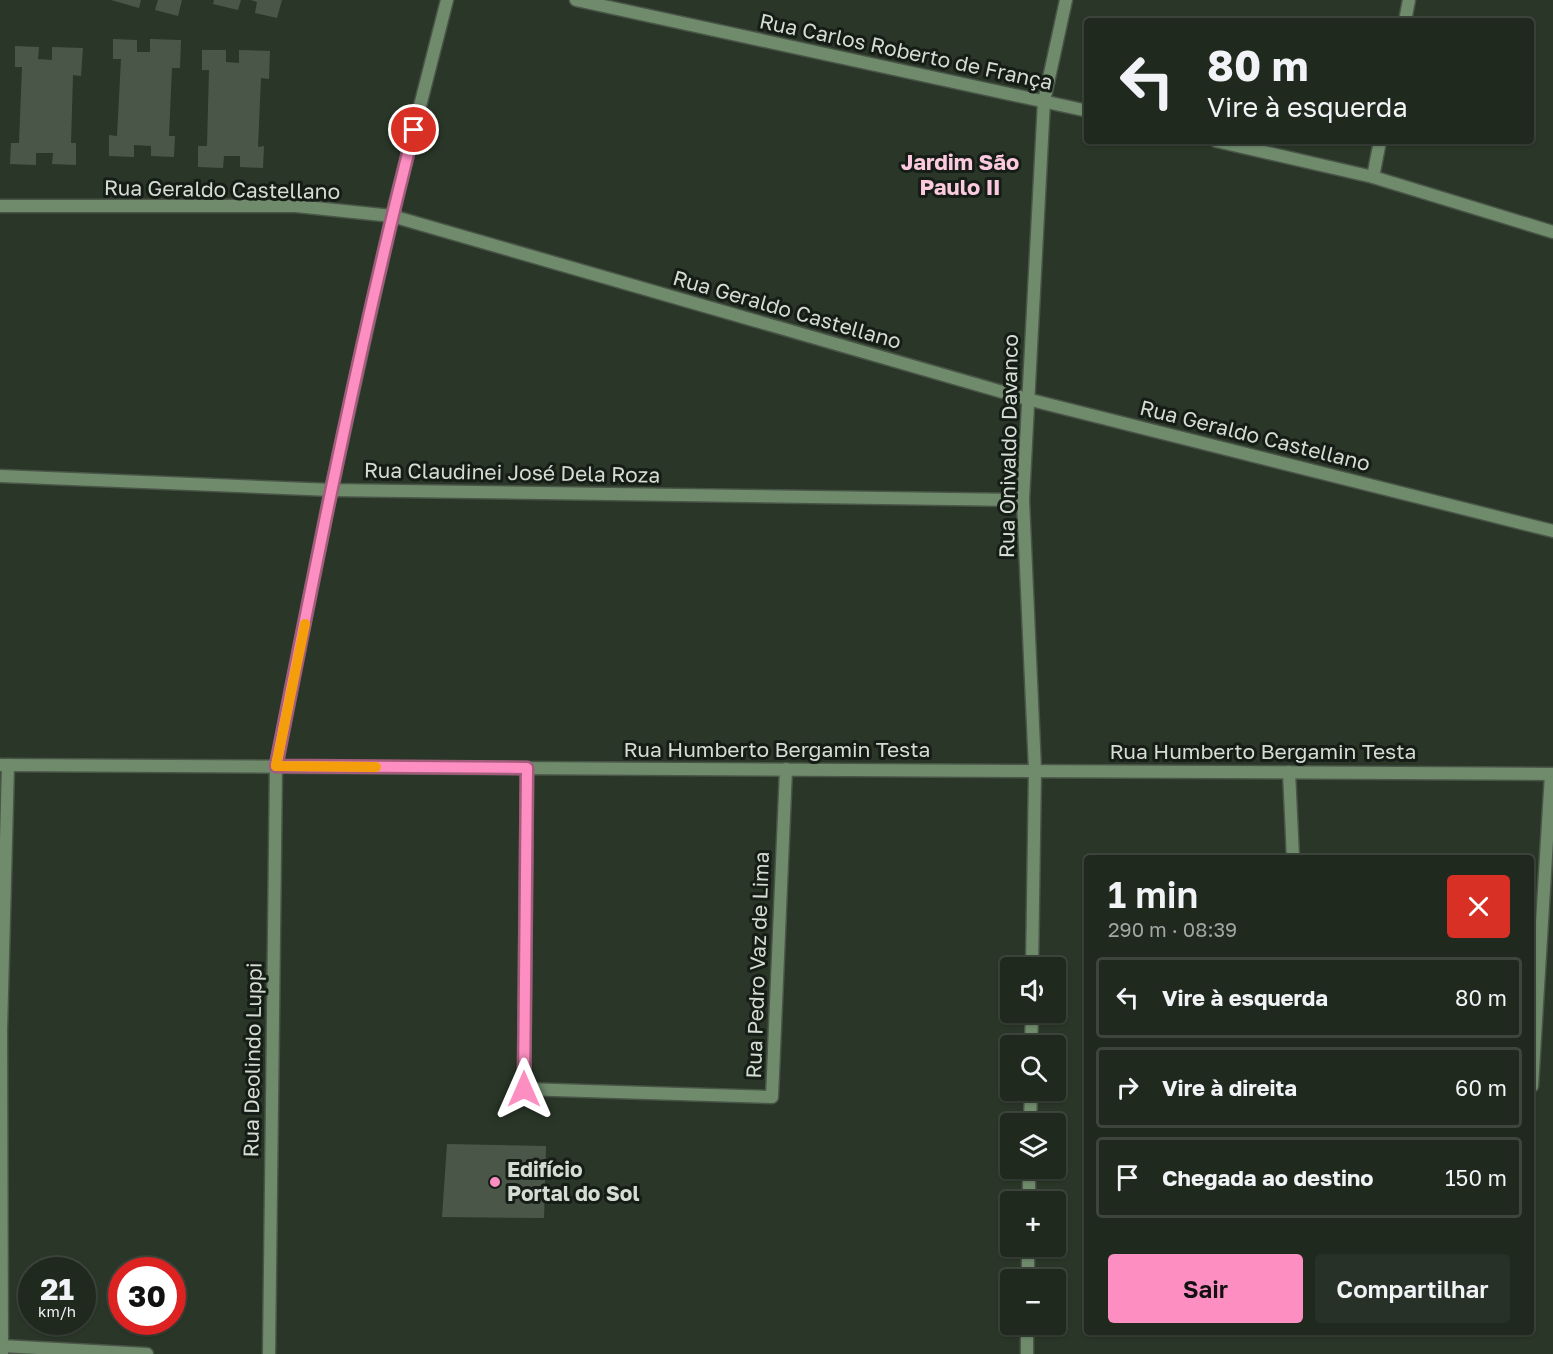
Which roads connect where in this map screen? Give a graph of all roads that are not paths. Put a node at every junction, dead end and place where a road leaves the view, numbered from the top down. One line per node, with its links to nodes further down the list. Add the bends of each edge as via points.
1 (447, 0): 12 (street, Rua Deolindo Luppi)
2 (576, 0): 6 (street, Rua Carlos Roberto de França)
3 (1066, 0): 6 (street, Rua Onivaldo Davanco)
4 (1409, 0): 5 (street)
5 (1406, 18)
6 (1044, 101): 7 (street, Rua Carlos Roberto de França); 14 (street, Rua Onivaldo Davanco)
7 (1084, 110)
8 (1229, 144): 10 (street)
9 (1379, 144): 10 (street)
10 (1373, 177): 13 (street)
11 (0, 206): 12 (street, Rua Geraldo Castellano, via 296,206)
12 (392, 216): 14 (street, Rua Geraldo Castellano); 16 (street, Rua Deolindo Luppi)
13 (1553, 231)
14 (1027, 399): 17 (street, Rua Onivaldo Davanco); 18 (street, Rua Geraldo Castellano)
15 (0, 476): 16 (street, Rua Claudinei José Dela Roza)
16 (331, 489): 17 (street, Rua Claudinei José Dela Roza); 20 (street, Rua Deolindo Luppi)
17 (1023, 500): 23 (street, Rua Onivaldo Davanco)
18 (1553, 531)
19 (4, 765): 20 (street, Rua Humberto Bergamin Testa); 28 (street)
20 (276, 766): 21 (street, Rua Humberto Bergamin Testa); 33 (street, Rua Deolindo Luppi)
21 (527, 768): 22 (street, Rua Humberto Bergamin Testa); 22 (street, Rua Pedro Vaz de Lima, via 524,1089 772,1097)
22 (786, 769): 23 (street, Rua Humberto Bergamin Testa)
23 (1035, 770): 24 (street, Rua Humberto Bergamin Testa); 27 (street, Rua Onivaldo Davanco)
24 (1289, 772): 25 (street, Rua Humberto Bergamin Testa); 26 (street)
25 (1552, 774): 29 (street)
26 (1293, 855)
27 (1032, 957)
28 (1, 1029): 31 (street)
29 (1534, 1055)
30 (1028, 1335): 34 (street)
31 (1, 1348): 32 (street)
32 (147, 1354)
33 (269, 1354)
34 (1027, 1354)

